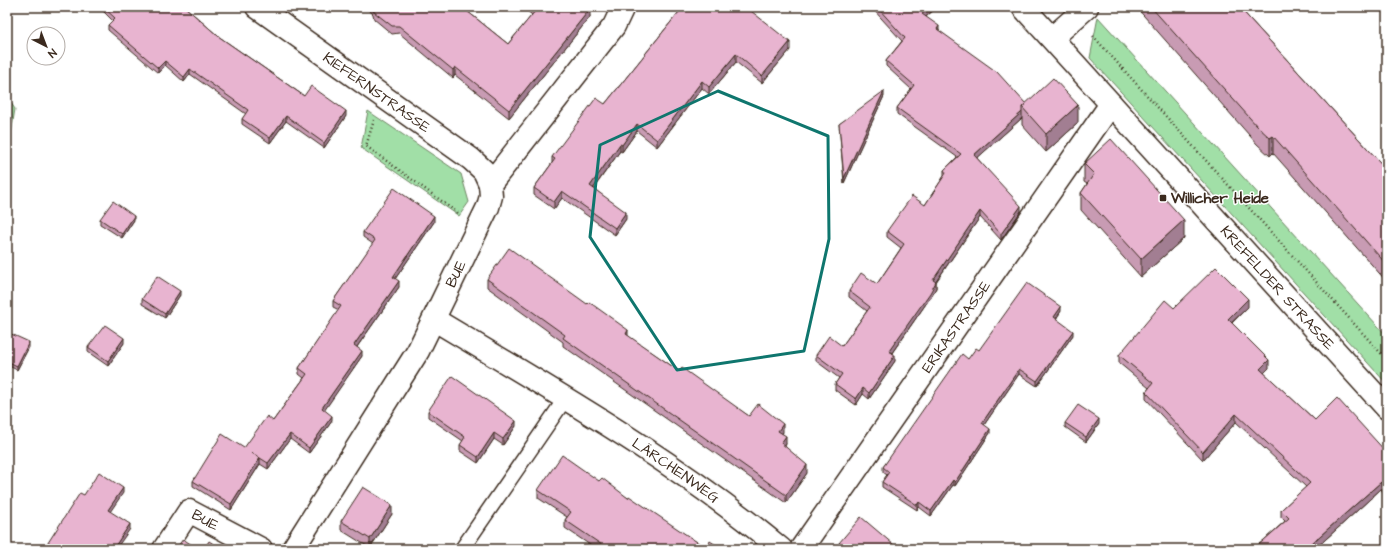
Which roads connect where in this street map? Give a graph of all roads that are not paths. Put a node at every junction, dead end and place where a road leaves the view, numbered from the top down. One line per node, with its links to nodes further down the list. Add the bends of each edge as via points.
1 (257, 7): 7 (street, KIEFERNSTRASSE, via 471,159 484,171)
2 (623, 7): 7 (street, via 614,26)
3 (1023, 7): 5 (street, KREFELDER STRASSE)
4 (1081, 12): 5 (street)
5 (1052, 38): 6 (street, KREFELDER STRASSE)
6 (1111, 104): 10 (street, KREFELDER STRASSE); 16 (street, ERIKASTRASSE)
7 (490, 184): 8 (street, BUE, via 490,202)
8 (435, 320): 9 (street, LÄRCHENWEG); 13 (street, BUE, via 399,382)
9 (565, 398): 14 (lane); 15 (street, LÄRCHENWEG, via 705,490)
10 (1387, 408)
11 (164, 549): 12 (street, BUE, via 189,511)
12 (261, 549)
13 (293, 549)
14 (462, 549)
15 (781, 549)
16 (801, 549)

